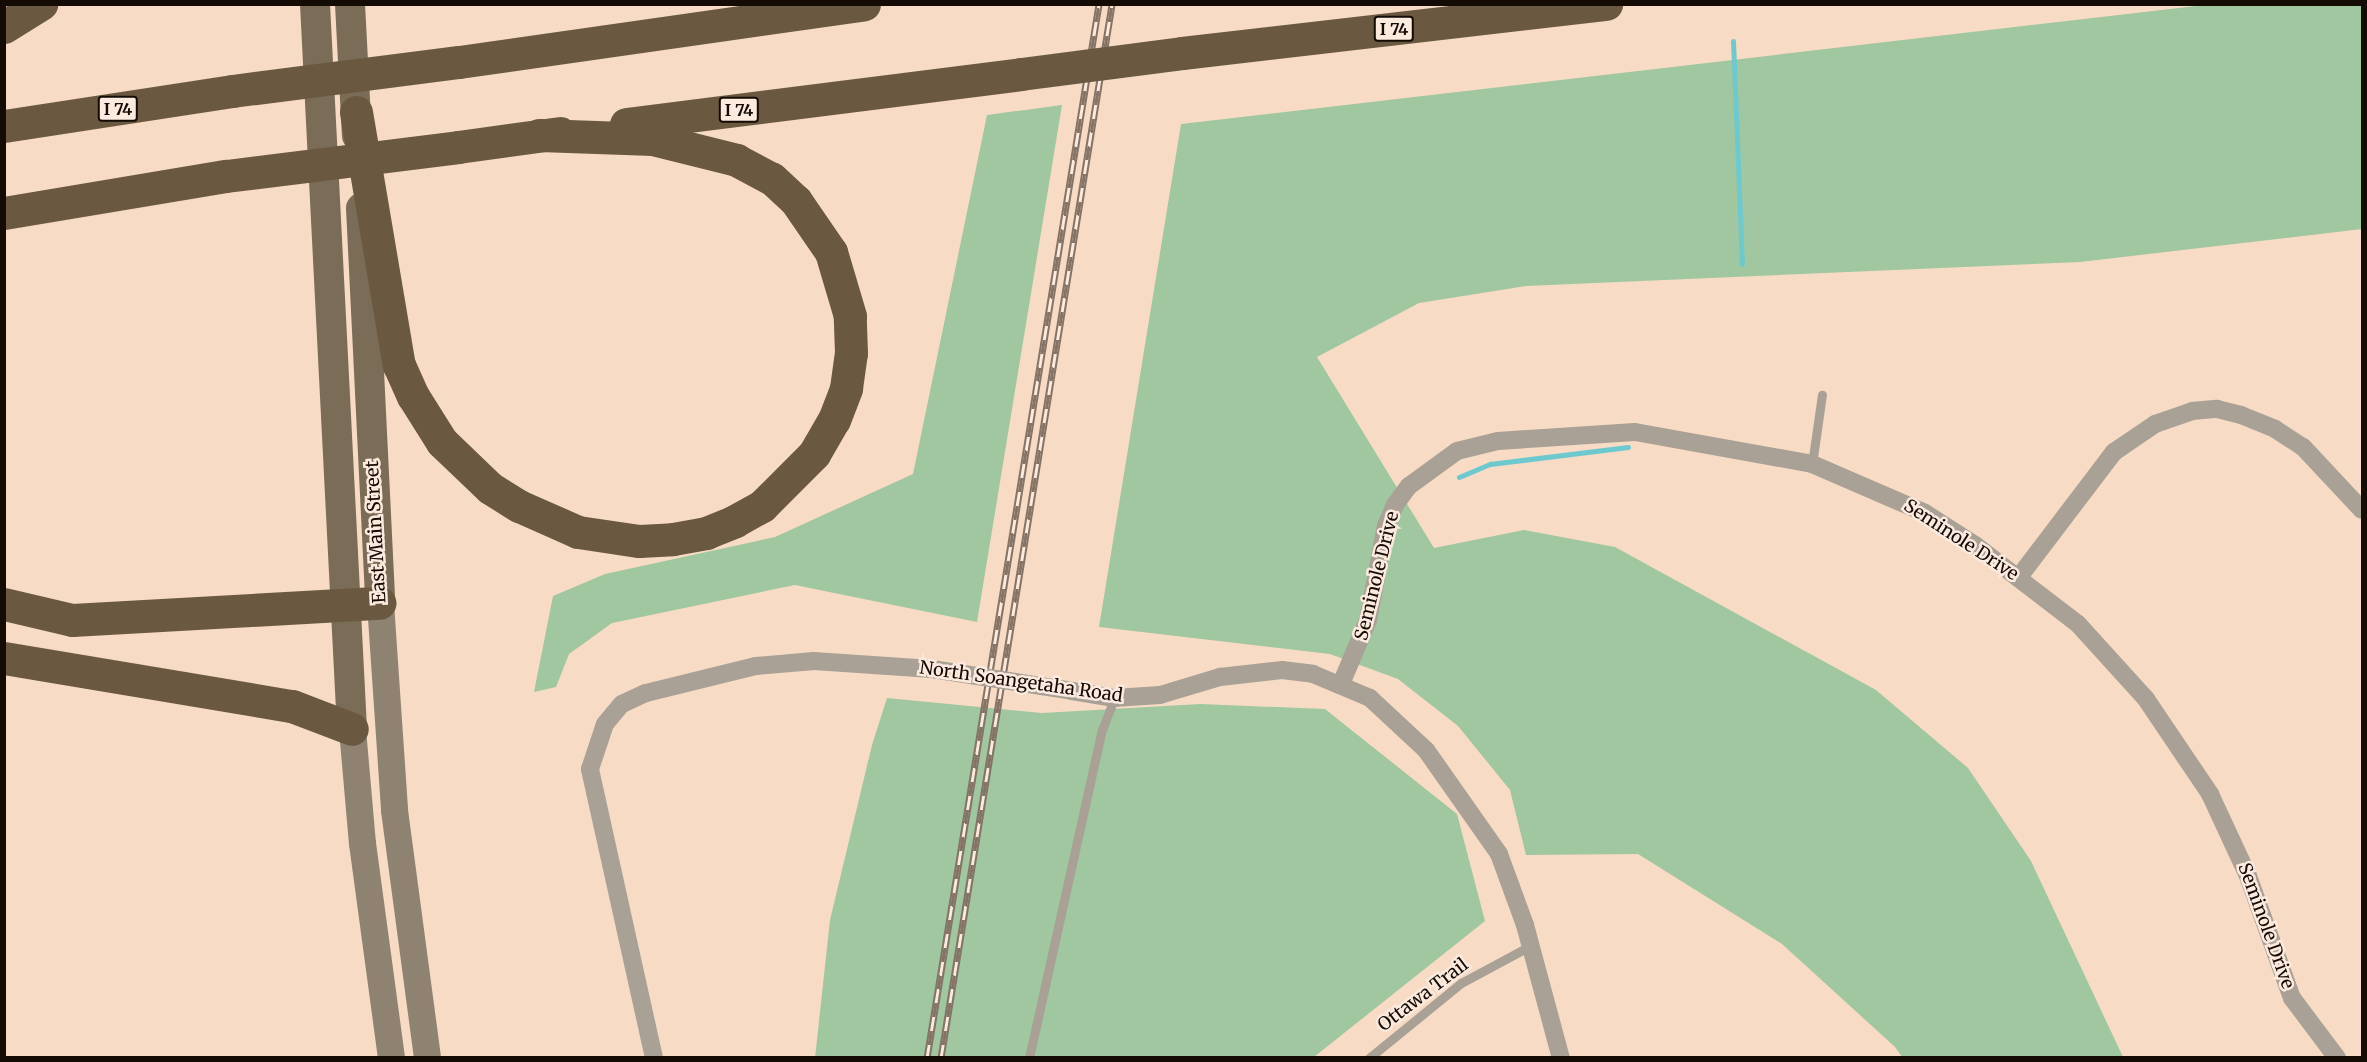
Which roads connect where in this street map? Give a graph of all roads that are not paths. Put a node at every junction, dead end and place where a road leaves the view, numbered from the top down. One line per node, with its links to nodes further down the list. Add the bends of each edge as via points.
1 (41, 4): 8 (highway)
2 (315, 4): 21 (main road, East Main Street)
3 (350, 4): 9 (main road, East Main Street)
4 (850, 4): 7 (highway)
5 (864, 4): 7 (highway, I 74)
6 (1606, 4): 11 (highway, I 74, bridge, via 1182,53)
7 (858, 5): 10 (highway, I 74, bridge)
8 (4, 27)
9 (356, 112): 11 (highway, via 399,365 442,442 490,488 519,506 578,532 639,541 673,539 706,533 735,521 762,506 814,454 834,420 846,388 851,353 850,316 831,252 796,201 772,179 738,159 653,139); 19 (main road, East Main Street)
10 (4, 126)
11 (539, 135): 12 (highway, I 74, bridge, via 226,176)
12 (126, 195): 13 (highway, I 74); 14 (highway)
13 (4, 213)
14 (4, 229)
15 (1822, 395): 16 (lane)
16 (1812, 464): 18 (street, Seminole Drive, via 1924,513); 23 (street, Seminole Drive, via 1635,432 1498,441 1457,451 1409,486 1395,505 1386,526 1368,620)
17 (2362, 510): 18 (street, via 2303,447 2275,429 2233,413 2192,411 2155,424 2114,452)
18 (2019, 576): 33 (street, Seminole Drive, via 2078,624 2146,699 2188,757 2228,828 2292,998)
19 (380, 603): 21 (highway); 28 (street, East Main Street, via 394,810)
20 (4, 604): 21 (highway, via 72,620)
21 (344, 605): 25 (main road, East Main Street)
22 (4, 658): 25 (highway, via 292,706)
23 (1341, 684): 24 (street, North Soangetaha Road, via 1282,670 1220,677 1160,695); 26 (street, North Soangetaha Road, via 1370,698 1395,719 1449,779 1499,854)
24 (1114, 698): 29 (street, North Soangetaha Road, bridge, via 932,669 814,661 756,666 646,693 622,704 604,724 590,770); 30 (lane, via 1102,730)
25 (352, 729): 27 (street, East Main Street, via 362,843)
26 (1530, 946): 31 (lane, Ottawa Trail, via 1461,983); 32 (street, North Soangetaha Road)
27 (391, 1058)
28 (427, 1058)
29 (654, 1058)
30 (1029, 1058)
31 (1370, 1058)
32 (1561, 1058)
33 (2337, 1058)

